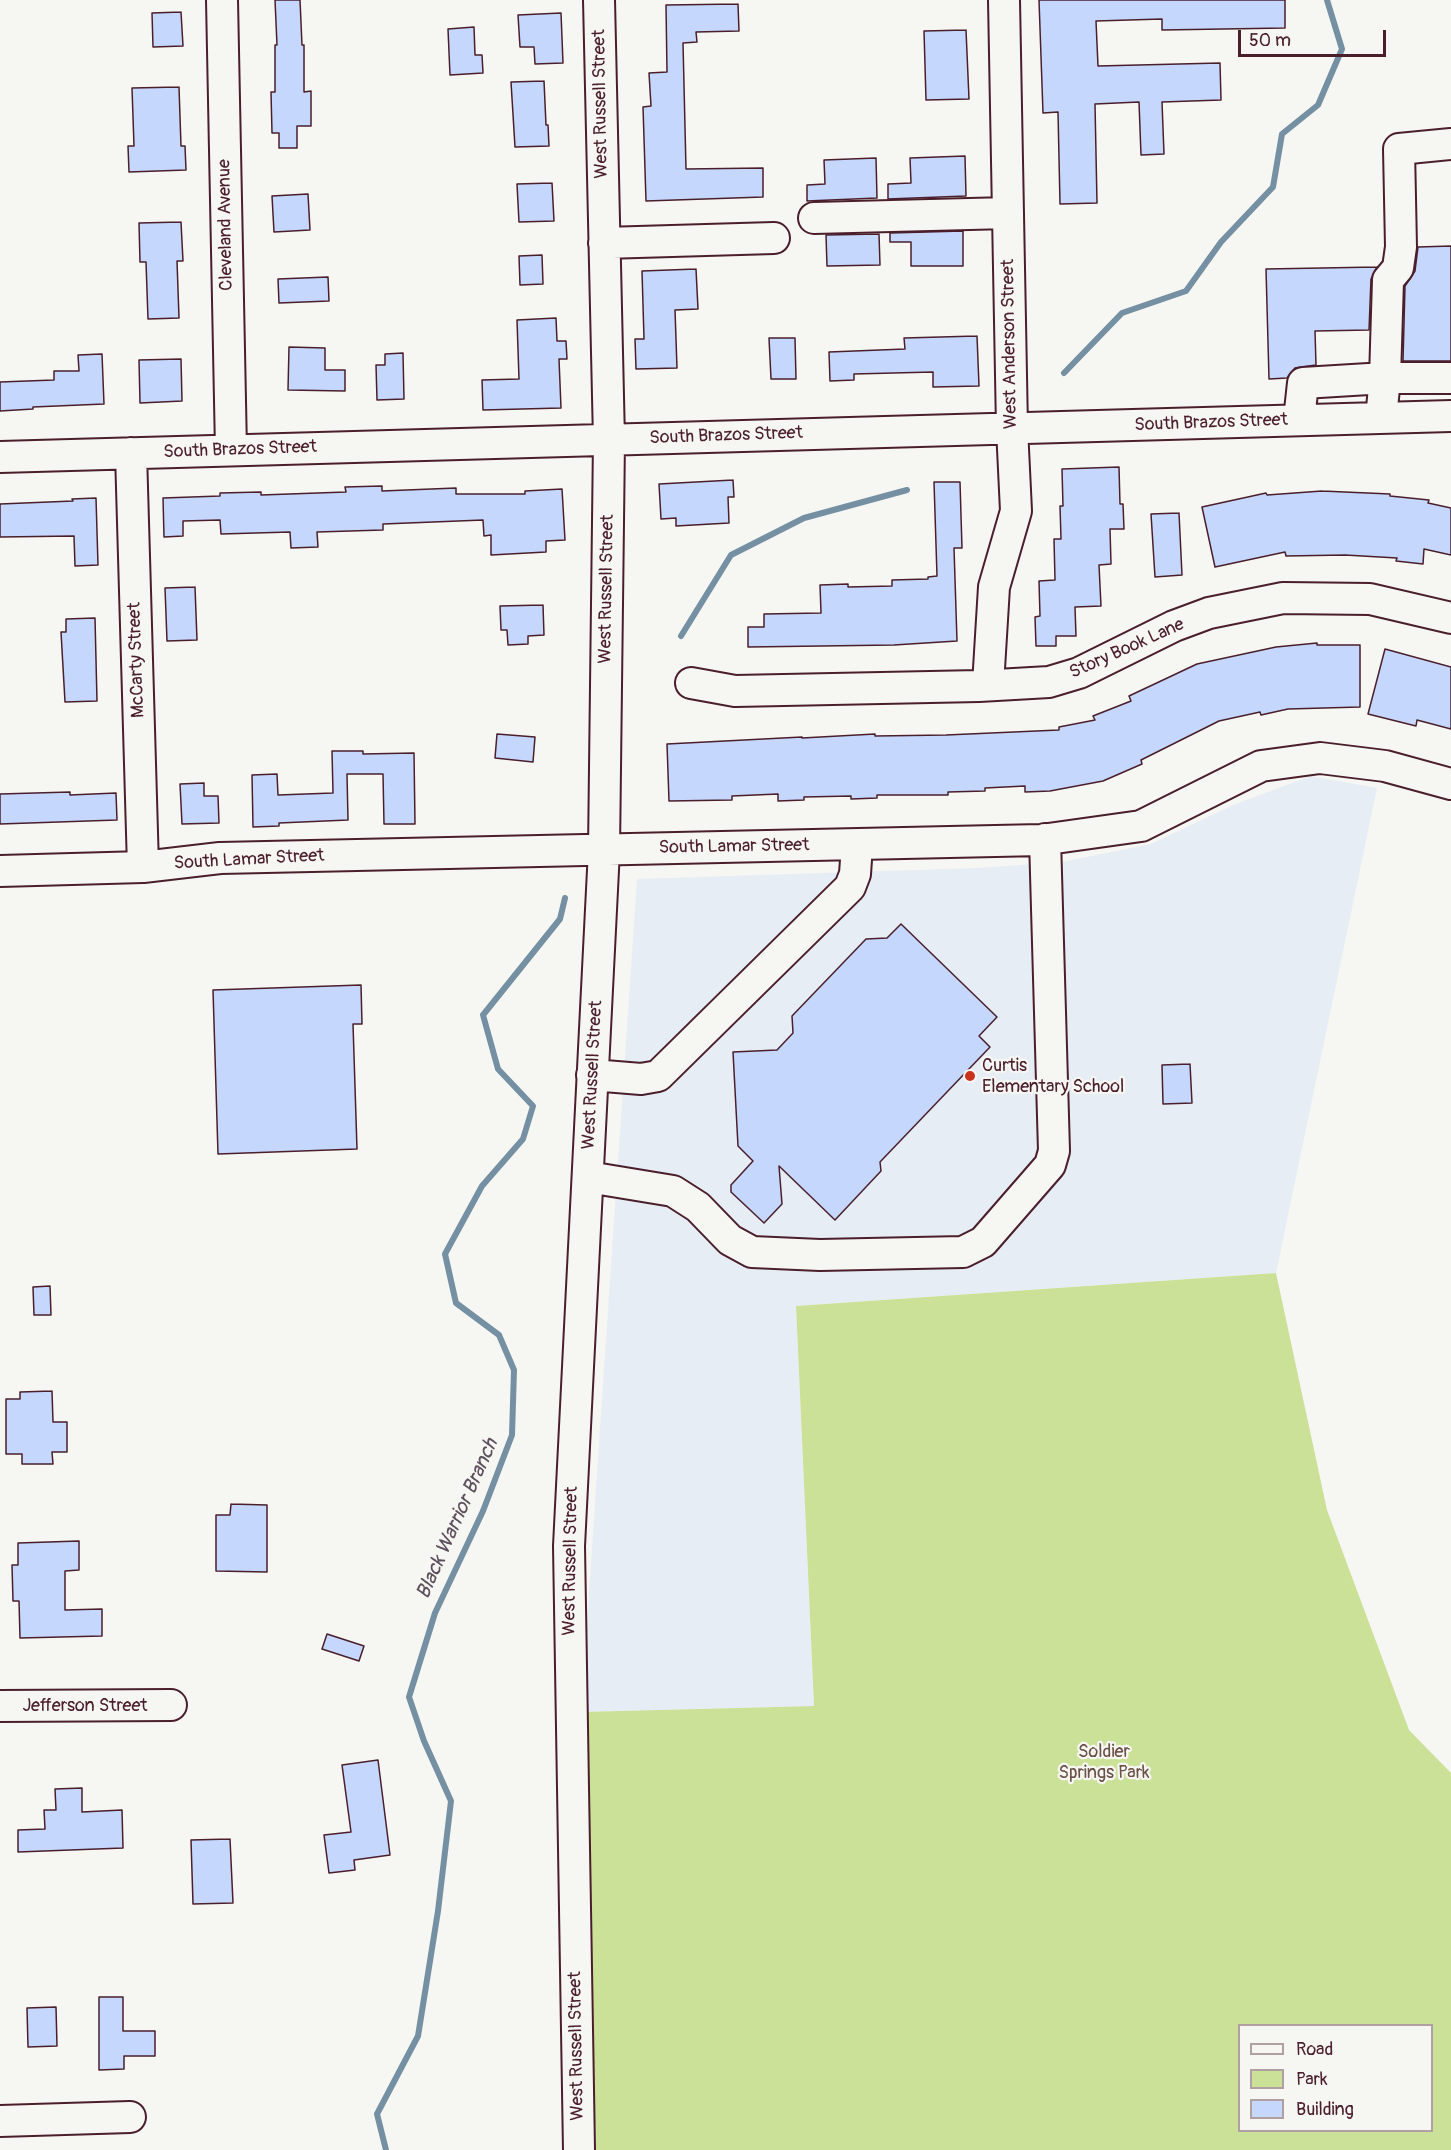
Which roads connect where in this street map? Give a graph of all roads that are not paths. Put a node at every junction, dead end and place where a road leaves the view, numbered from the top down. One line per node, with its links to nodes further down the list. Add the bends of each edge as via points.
1 (222, 0): 16 (street, Cleveland Avenue)
2 (599, 0): 8 (street, West Russell Street)
3 (1004, 0): 5 (street, West Anderson Street)
4 (1451, 144): 9 (street, via 1400,149 1401,247 1398,268 1388,280)
5 (1008, 213): 6 (street); 14 (street, West Anderson Street)
6 (814, 218)
7 (774, 238): 8 (street)
8 (604, 243): 15 (street, West Russell Street)
9 (1385, 378): 10 (street); 12 (street); 13 (street, via 1303,383)
10 (1451, 378)
11 (1451, 416): 12 (street, South Brazos Street)
12 (1381, 418): 13 (street, South Brazos Street)
13 (1299, 420): 14 (street, South Brazos Street)
14 (1012, 428): 15 (street, South Brazos Street); 21 (street, West Anderson Street, via 1016,511 994,587)
15 (609, 440): 16 (street, South Brazos Street); 25 (street, West Russell Street)
16 (231, 450): 17 (street, South Brazos Street)
17 (131, 453): 18 (street, South Brazos Street); 26 (street, McCarty Street)
18 (0, 457)
19 (1451, 618): 21 (street, Story Book Lane, via 1370,599 1283,598 1209,613 1079,673 1049,682)
20 (692, 683): 21 (street, Story Book Lane, via 735,691)
21 (988, 686)
22 (1451, 784): 23 (street, South Lamar Street, via 1386,766 1320,758 1273,764 1141,826)
23 (1045, 839): 24 (street, South Lamar Street); 29 (street, via 1054,1151 1050,1164 983,1242 963,1251 820,1255 752,1252 730,1240 698,1207 673,1191)
24 (857, 845): 25 (street, South Lamar Street); 28 (street, via 850,887 658,1076 641,1079)
25 (604, 850): 26 (street, South Lamar Street, via 220,858); 28 (street, West Russell Street)
26 (143, 867): 27 (street, South Lamar Street)
27 (0, 872)
28 (592, 1075): 29 (street, West Russell Street)
29 (588, 1177): 34 (street, West Russell Street, via 569,1546)
30 (171, 1705): 31 (street, Jefferson Street)
31 (0, 1706)
32 (130, 2117): 33 (street)
33 (0, 2121)
34 (579, 2150)

